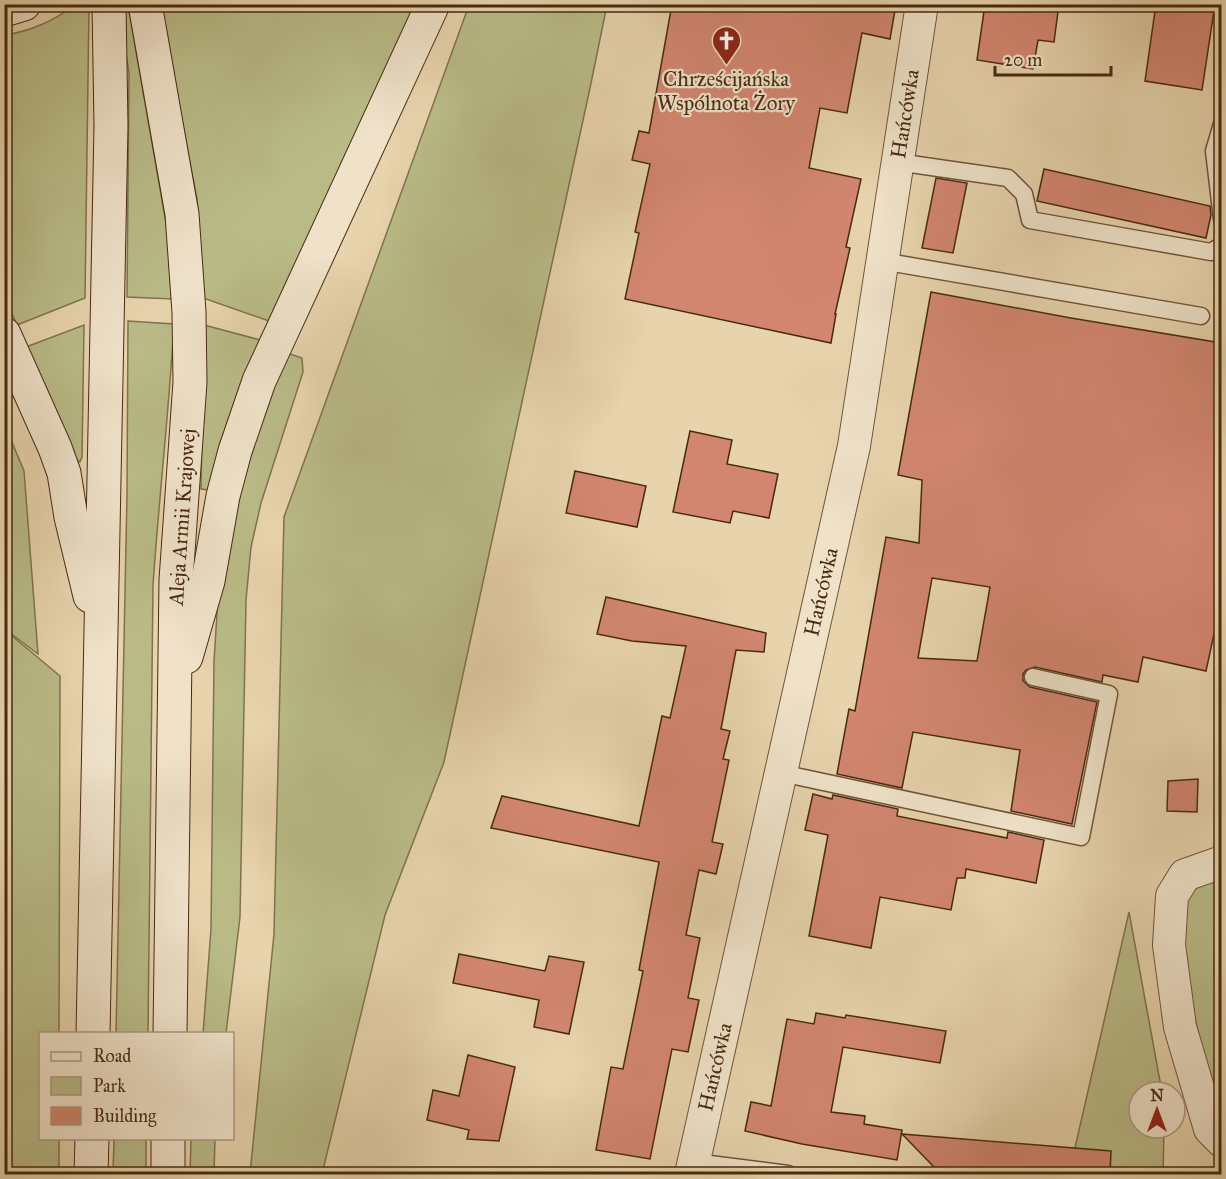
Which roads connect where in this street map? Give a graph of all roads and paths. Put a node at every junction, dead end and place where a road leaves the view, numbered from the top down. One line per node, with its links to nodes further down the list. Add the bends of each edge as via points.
1 (24, 4): 6 (main road)
2 (109, 4): 14 (main road, via 111,126)
3 (144, 4): 16 (main road, Aleja Armii Krajowej, via 182,214 188,289 190,382 176,580)
4 (433, 4): 16 (main road, via 259,381 235,451 208,581)
5 (922, 4): 8 (street, Hańcówka)
6 (4, 10)
7 (1221, 124): 9 (lane, via 1214,151)
8 (897, 162): 10 (lane, via 1008,178 1024,194 1030,220 1211,252); 11 (street, Hańcówka)
9 (1221, 219)
10 (1221, 245)
11 (882, 261): 12 (lane); 17 (street, Hańcówka, via 854,446)
12 (1201, 316)
13 (4, 334): 14 (main road, via 64,473 70,517)
14 (101, 643): 19 (main road)
15 (1033, 677): 17 (lane, via 1109,694 1081,837)
16 (174, 697): 20 (main road, Aleja Armii Krajowej)
17 (781, 773): 24 (street, Hańcówka)
18 (1221, 862): 23 (street, via 1185,875 1172,896 1169,945 1180,1027 1210,1129)
19 (93, 1032)
20 (170, 1032)
21 (92, 1140): 25 (main road)
22 (168, 1140): 26 (main road)
23 (1221, 1141)
24 (692, 1168): 27 (lane)
25 (91, 1174)
26 (168, 1174)
27 (788, 1174)

